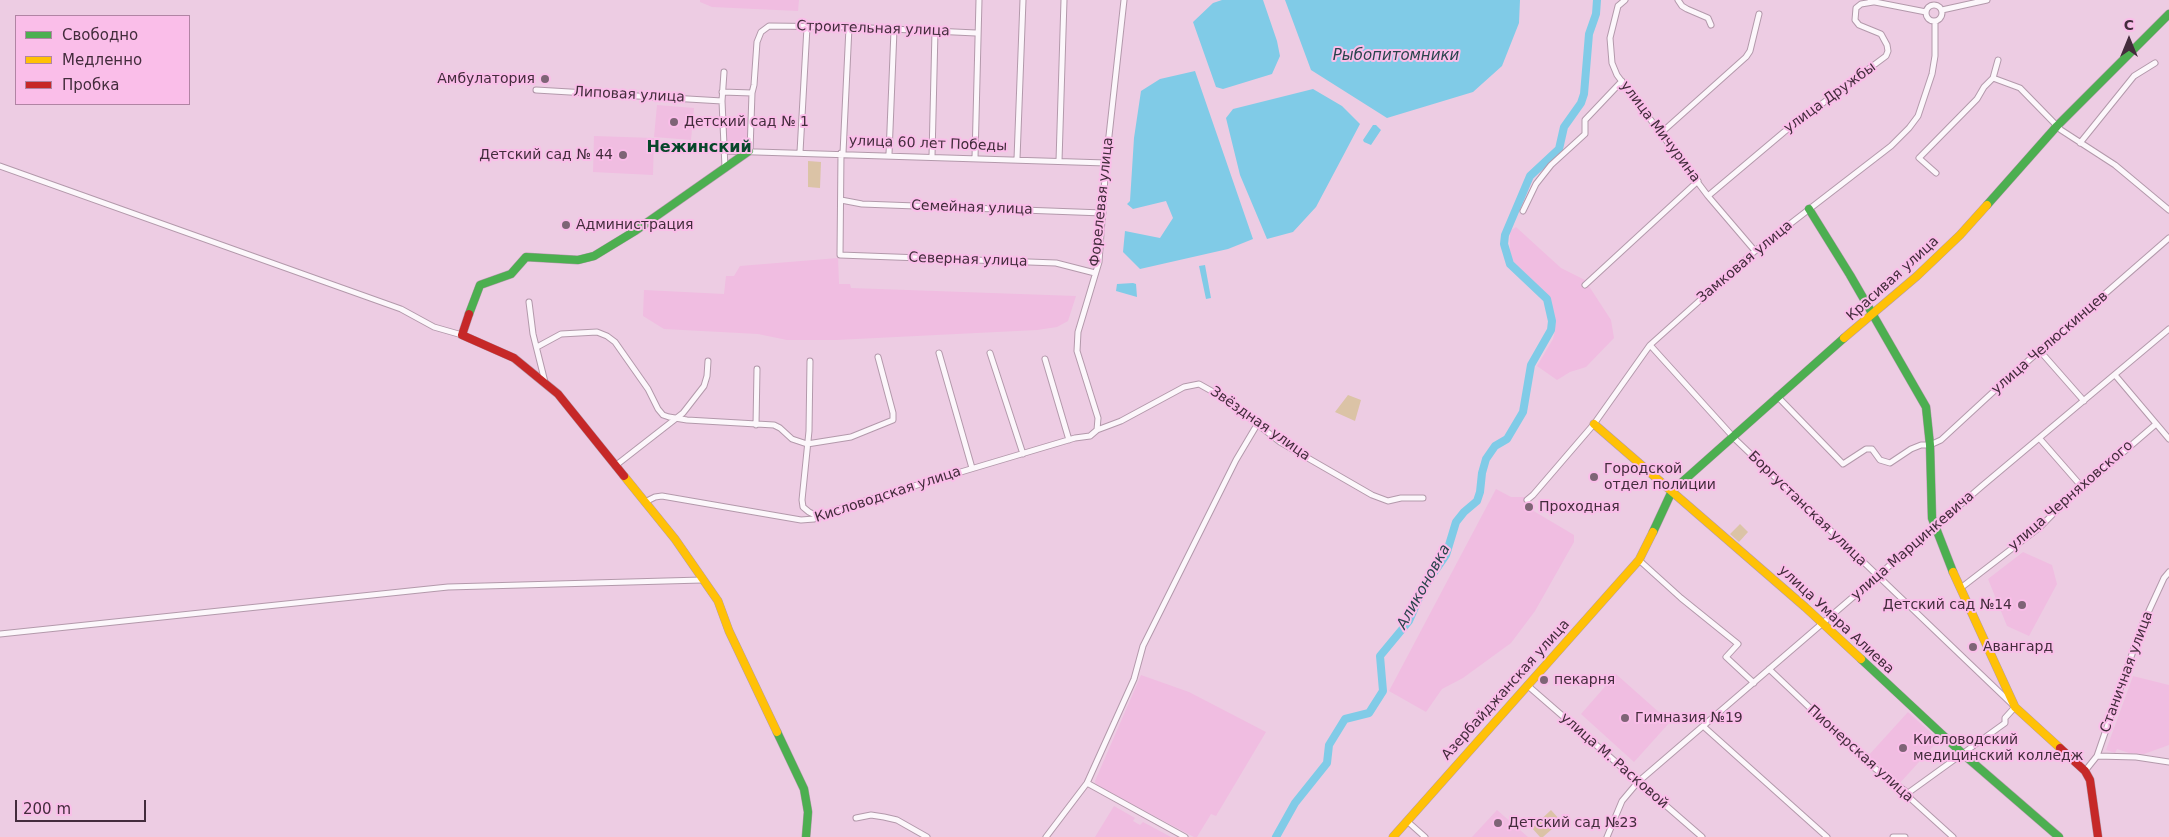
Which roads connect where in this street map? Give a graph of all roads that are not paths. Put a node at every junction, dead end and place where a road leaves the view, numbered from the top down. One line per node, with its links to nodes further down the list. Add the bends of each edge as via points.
1 (979, 0): 19 (street)
2 (1022, 0): 39 (street)
3 (1064, 0): 40 (street)
4 (1124, 0): 41 (street, Форелевая улица)
5 (1625, 0): 24 (street, улица Мичурина, via 1618,6 1610,38 1612,64)
6 (1678, 0): 14 (street, via 1687,9 1708,18)
7 (1987, 0): 9 (street)
8 (1871, 1): 10 (street); 46 (street, улица Дружбы, via 1856,8 1855,20 1859,25 1881,34 1887,45 1886,56 1784,132)
9 (1942, 10): 10 (street, via 1933,5); 13 (street, via 1941,18)
10 (1926, 12): 13 (street, via 1928,19)
11 (1758, 14): 30 (street, via 1746,57)
12 (2169, 14): 29 (street, Красивая улица)
13 (1935, 21): 48 (street, Замковая улица, via 1932,74 1918,116 1892,146)
14 (1711, 25)
15 (806, 27): 16 (street, Строительная улица); 27 (street, Строительная улица, via 769,26 761,32); 34 (street)
16 (849, 27): 17 (street, Строительная улица); 35 (street)
17 (894, 30): 18 (street, Строительная улица); 36 (street)
18 (935, 32): 19 (street, Строительная улица); 37 (street)
19 (976, 33): 38 (street)
20 (1998, 60): 23 (street)
21 (2154, 63): 31 (street, via 2134,76)
22 (724, 72): 26 (street)
23 (1993, 78): 29 (street, via 2020,88); 44 (street, via 1977,99 1919,158)
24 (1622, 81): 30 (street, улица Мичурина); 50 (street, via 1585,120 1584,134 1536,184)
25 (536, 90): 28 (street, Липовая улица)
26 (722, 92): 27 (street); 28 (street)
27 (752, 93): 33 (street)
28 (722, 101): 32 (street)
29 (2057, 126): 31 (street); 57 (street, Красивая улица, via 1960,235)
30 (1660, 133): 45 (street, улица Мичурина)
31 (2080, 143): 49 (street, via 2115,165)
32 (725, 151): 33 (street, улица 60 лет Победы); 43 (street)
33 (749, 151): 34 (street, улица 60 лет Победы); 43 (street)
34 (800, 152): 35 (street, улица 60 лет Победы)
35 (842, 153): 36 (street, улица 60 лет Победы); 47 (street)
36 (889, 154): 37 (street, улица 60 лет Победы)
37 (932, 156): 38 (street, улица 60 лет Победы)
38 (974, 158): 39 (street, улица 60 лет Победы)
39 (1017, 159): 40 (street, улица 60 лет Победы)
40 (1059, 161): 41 (street, улица 60 лет Победы)
41 (1106, 162): 51 (street, Форелевая улица)
42 (0, 166): 59 (street, via 401,309 434,327)
43 (725, 168): 59 (street, via 594,256 578,260 526,257 511,274 480,285)
44 (1936, 173)
45 (1698, 181): 46 (street, улица Мичурина); 55 (street)
46 (1708, 196): 53 (street, улица Мичурина)
47 (841, 200): 51 (street, Семейная улица, via 862,204); 54 (street, Северная улица, via 840,255 1056,263)
48 (1809, 208): 53 (street, Замковая улица); 57 (street)
49 (2169, 210)
50 (1523, 211)
51 (1103, 213): 54 (street, Форелевая улица)
52 (2169, 238): 62 (street, улица Челюскинцев)
53 (1755, 251): 60 (street, Замковая улица)
54 (1095, 273): 79 (street, Форелевая улица, via 1078,332 1077,351 1098,418)
55 (1585, 285)
56 (529, 302): 61 (street)
57 (1872, 316): 72 (street, Красивая улица); 85 (street, via 1926,407)
58 (2169, 329): 70 (street, улица Марцинкевича)
59 (462, 334): 71 (street, via 514,358)
60 (1650, 345): 76 (street, Замковая улица); 80 (street, Боргустанская улица)
61 (537, 347): 71 (street); 74 (street, via 561,334 597,332 607,336 615,342 648,389 658,409)
62 (2040, 352): 73 (street); 85 (street, улица Челюскинцев, via 1940,440)
63 (939, 353): 88 (street)
64 (990, 353): 86 (street)
65 (878, 357): 84 (street, via 893,420 839,440)
66 (1044, 359): 83 (street)
67 (708, 361): 74 (street, via 704,386)
68 (810, 361): 84 (street)
69 (757, 369): 78 (street)
70 (2115, 375): 73 (street, улица Марцинкевича); 77 (street)
71 (546, 383): 87 (street)
72 (1777, 396): 80 (street, Красивая улица); 85 (street, улица Челюскинцев, via 1843,464 1866,449 1890,463 1910,449)
73 (2084, 401): 81 (street, улица Марцинкевича)
74 (676, 419): 78 (street); 87 (street)
75 (1258, 423): 79 (street, Звёздная улица, via 1199,384 1184,387); 91 (street, Звёздная улица, via 1280,442 1381,500); 113 (street, via 1236,460 1143,646 1134,679)
76 (1594, 424): 90 (street, улица Умара Алиева); 92 (street, Замковая улица)
77 (2156, 424): 82 (street); 89 (street, улица Черняховского)
78 (756, 425): 84 (street, via 780,428 792,440)
79 (1098, 430): 83 (street, Кисловодская улица, via 1090,436)
80 (1732, 436): 90 (street, Красивая улица); 98 (street, Боргустанская улица)
81 (2040, 439): 89 (street); 95 (street, улица Марцинкевича)
82 (2169, 439)
83 (1069, 440): 86 (street, Кисловодская улица)
84 (807, 444): 94 (street, via 802,500 804,507)
85 (1930, 445): 95 (street)
86 (1023, 454): 88 (street, Кисловодская улица)
87 (615, 466): 93 (street)
88 (972, 468): 94 (street, Кисловодская улица)
89 (2082, 487): 100 (street, улица Черняховского, via 2040,527)
90 (1672, 491): 96 (street, Красивая улица); 101 (street, улица Умара Алиева)
91 (1423, 498)
92 (1526, 500)
93 (645, 502): 94 (street, Кисловодская улица, via 662,496 800,520); 99 (street, via 687,554)
94 (819, 517)
95 (1934, 528): 98 (street, улица Марцинкевича); 100 (street)
96 (1640, 560): 104 (street, via 1738,644 1726,657); 105 (street, Азербайджанская улица)
97 (2169, 572): 109 (street, Станичная улица, via 2141,628)
98 (1877, 576): 101 (street, улица Марцинкевича); 106 (street, Боргустанская улица)
99 (702, 580): 102 (street, via 448,587); 118 (street, via 718,601 804,789 808,812)
100 (1962, 587): 106 (street)
101 (1823, 623): 103 (street, улица Марцинкевича); 108 (street, улица Умара Алиева)
102 (0, 634)
103 (1769, 669): 104 (street, улица Марцинкевича); 114 (street, Пионерская улица, via 1870,764)
104 (1754, 682): 107 (street, улица Марцинкевича)
105 (1527, 685): 112 (street, улица М. Расковой); 116 (street, Азербайджанская улица)
106 (2015, 707): 108 (street, via 2005,718 2005,723); 111 (street)
107 (1703, 726): 112 (street, улица Марцинкевича); 126 (street)
108 (1963, 754): 114 (street); 131 (street, улица Умара Алиева)
109 (2097, 756): 110 (street); 111 (street, Станичная улица)
110 (2169, 762)
111 (2085, 771): 132 (street, via 2093,790)
112 (1638, 782): 124 (street, улица Марцинкевича, via 1622,801); 125 (street, улица М. Расковой)
113 (1087, 783): 120 (street); 121 (street)
114 (1908, 793): 117 (street, Пионерская улица)
115 (856, 818): 119 (street, via 871,815 890,818)
116 (1407, 821): 122 (street, Азербайджанская улица); 123 (street)
117 (1938, 824): 129 (street); 130 (street, Пионерская улица)
118 (806, 837)
119 (927, 837)
120 (1046, 837)
121 (1185, 837)
122 (1393, 837)
123 (1424, 837)
124 (1608, 837)
125 (1702, 837)
126 (1827, 837)
127 (1893, 837): 128 (street)
128 (1905, 837)
129 (1946, 837)
130 (1953, 837)
131 (2059, 837)
132 (2098, 837)

